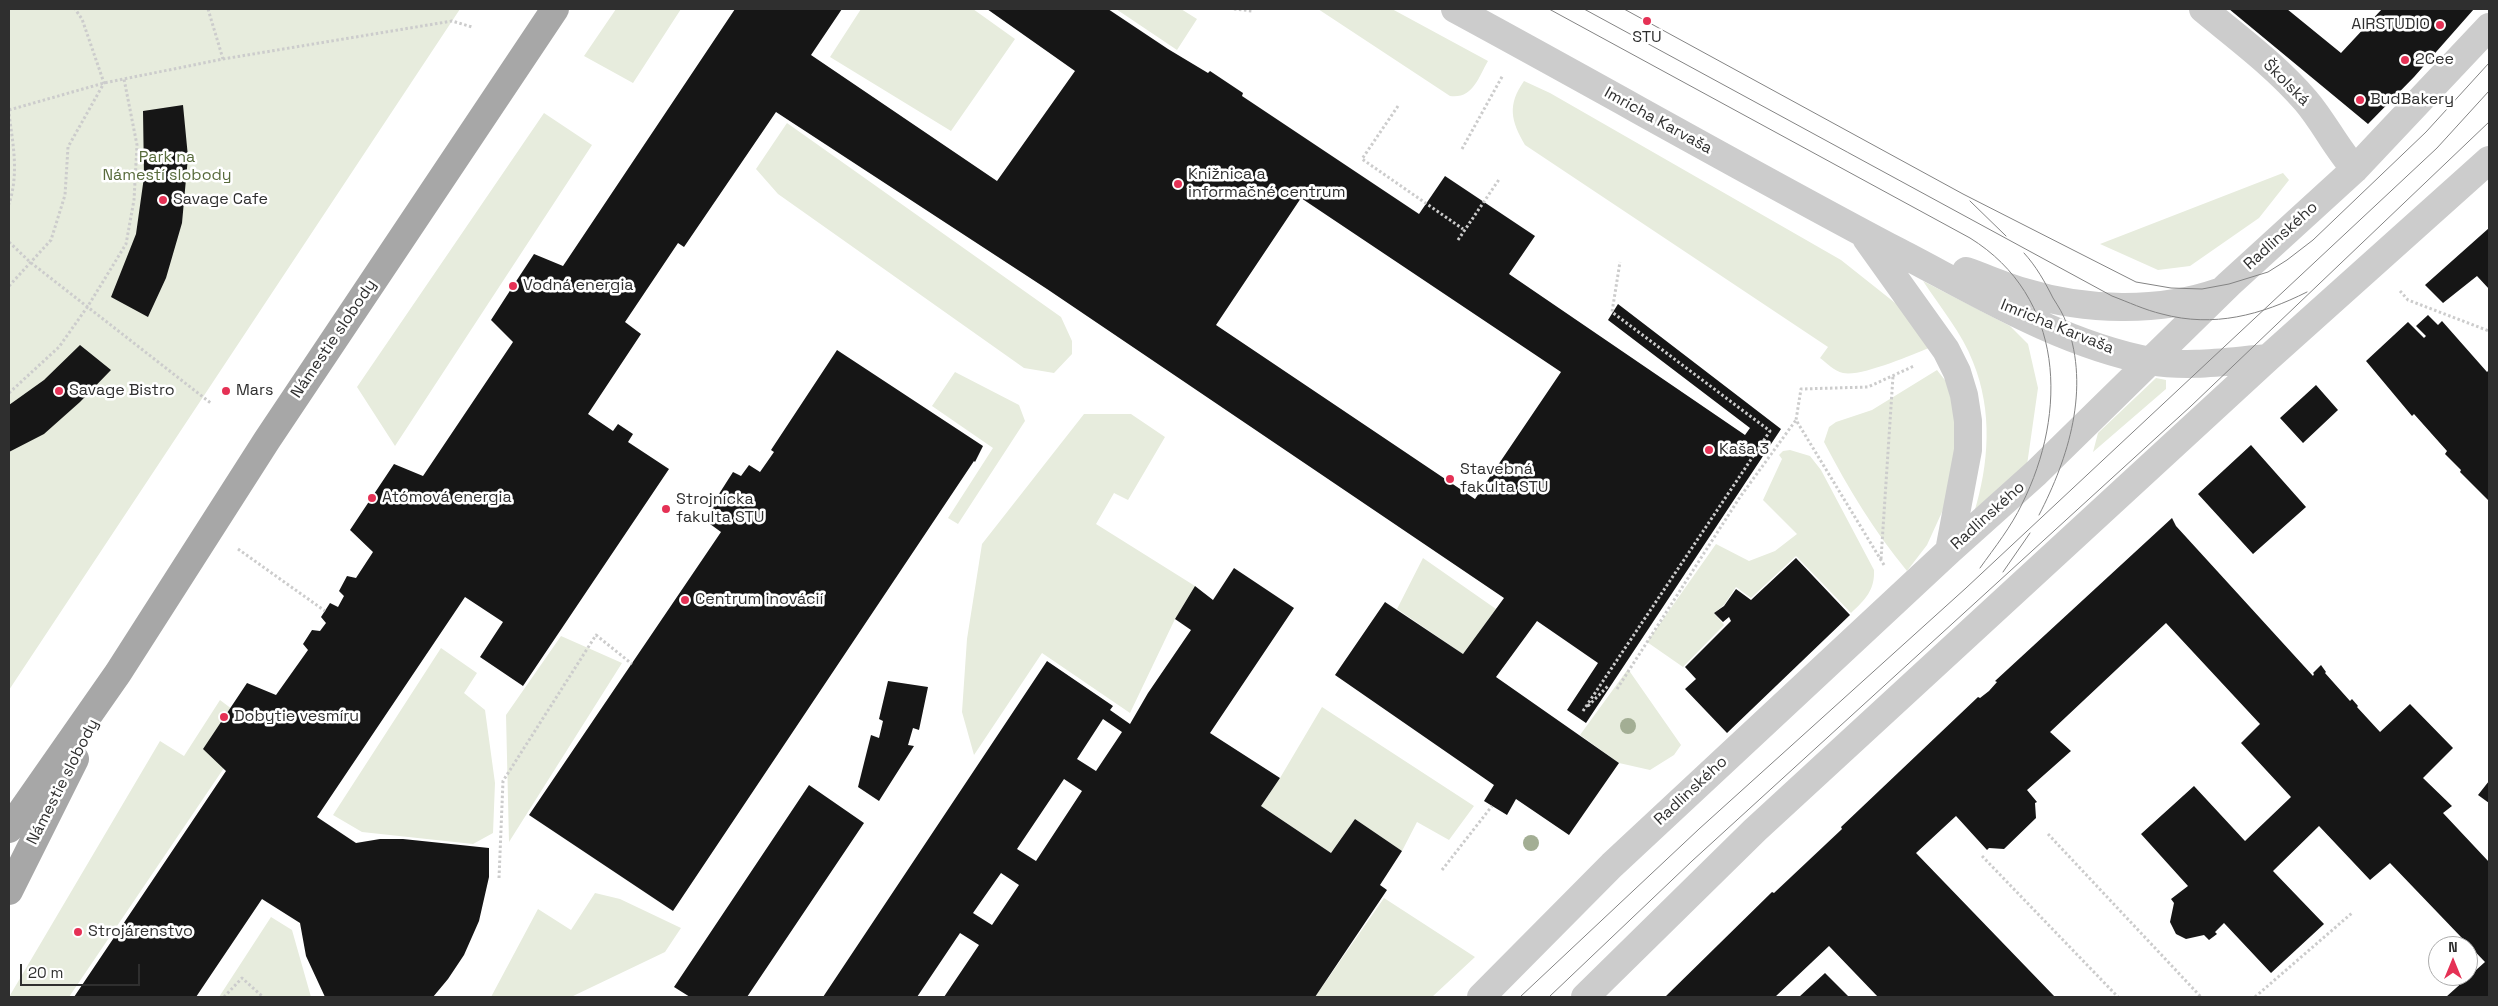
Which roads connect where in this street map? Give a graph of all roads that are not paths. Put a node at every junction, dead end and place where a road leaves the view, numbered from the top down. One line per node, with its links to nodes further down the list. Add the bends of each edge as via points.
1 (555, 9): 14 (main road, Námestie slobody, via 268,440)
2 (1455, 9): 9 (street, Imricha Karvaša)
3 (2203, 9): 7 (street, Školská, via 2282,75 2307,102 2334,144)
4 (2489, 27): 7 (street, Radlinského)
5 (2489, 147): 8 (street)
6 (2489, 160): 8 (street)
7 (2355, 169): 10 (street, Radlinského)
8 (2468, 178): 11 (street)
9 (1862, 232): 10 (street, Imricha Karvaša, via 2018,290 2062,301 2117,306 2167,304 2198,300); 12 (street, Imricha Karvaša, via 2032,320 2102,348); 13 (street, Imricha Karvaša, via 1946,350 1957,372 1968,421 1968,450)
10 (2222, 291): 12 (street, Radlinského)
11 (2268, 358): 12 (street, Imricha Karvaša, via 2177,364); 18 (street, via 1755,830)
12 (2151, 361): 13 (street, Radlinského, via 2036,473)
13 (1949, 551): 17 (street, Radlinského, via 1612,865)
14 (118, 673): 15 (main road, Námestie slobody); 16 (main road, Námestie slobody)
15 (9, 829)
16 (9, 891)
17 (1481, 997)
18 (1585, 997)

